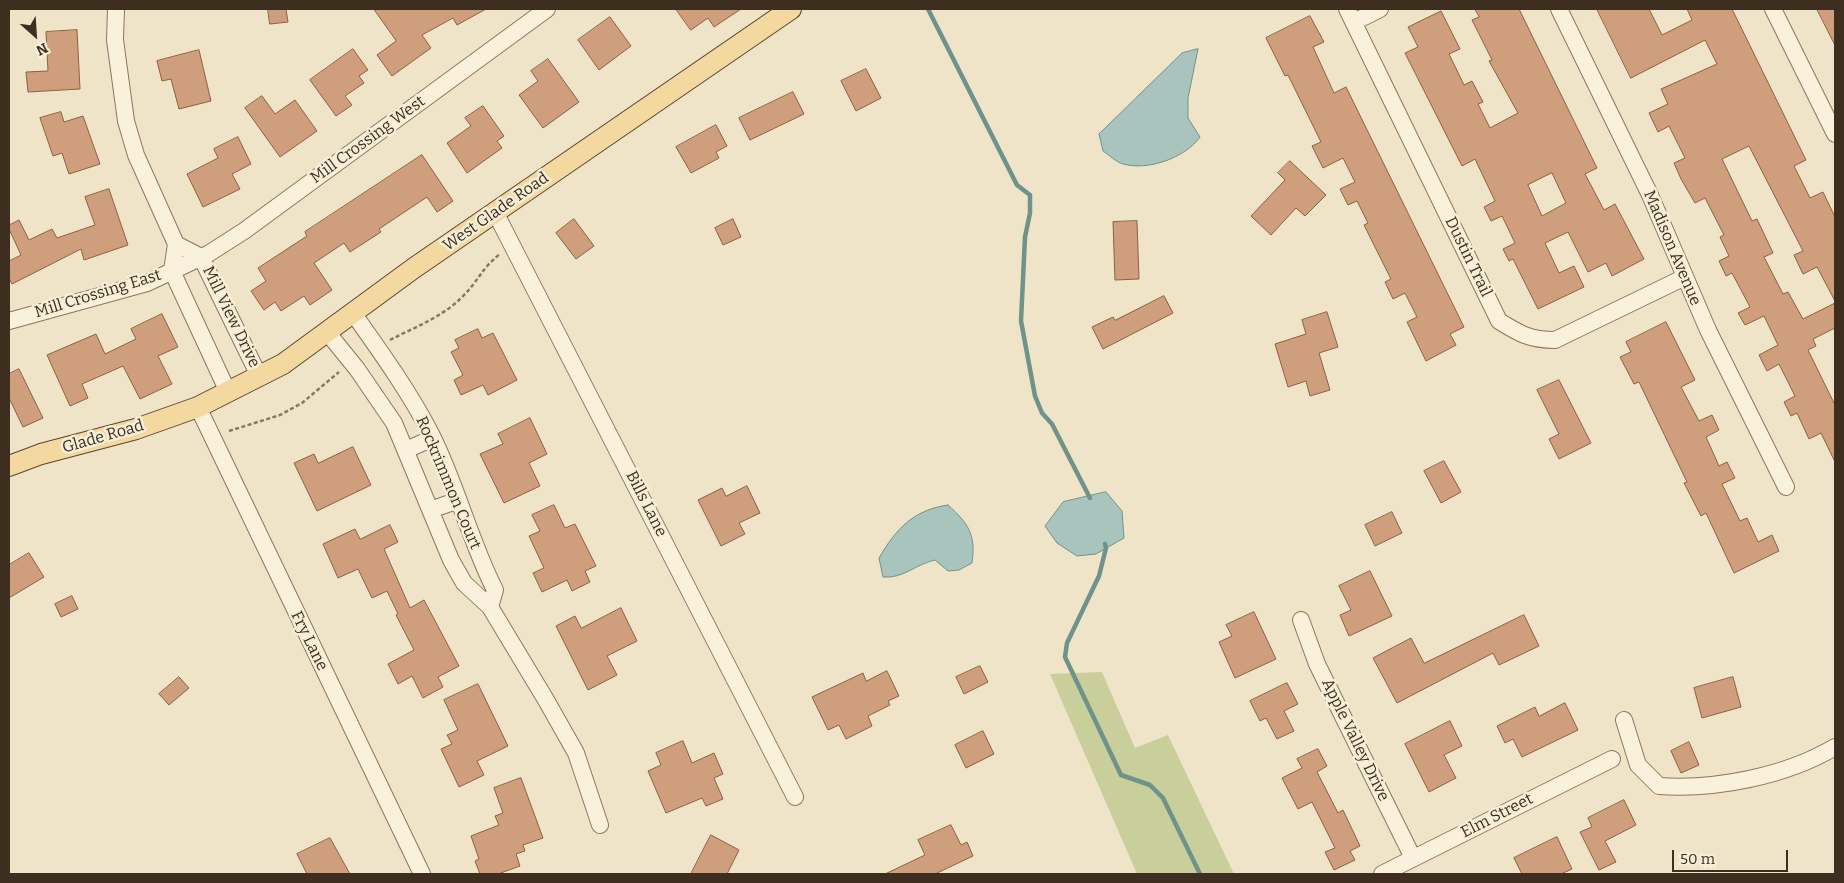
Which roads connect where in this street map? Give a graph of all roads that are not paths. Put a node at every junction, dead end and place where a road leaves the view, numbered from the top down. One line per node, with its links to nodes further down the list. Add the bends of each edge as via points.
1 (116, 9): 10 (street, via 115,40 126,121 136,156)
2 (547, 9): 11 (street, Mill Crossing West, via 244,231)
3 (791, 9): 9 (main road, West Glade Road)
4 (1380, 9): 7 (street)
5 (1559, 9): 13 (street, Madison Avenue, via 1650,195)
6 (1773, 9): 8 (street)
7 (1350, 15): 13 (street, Dustin Trail, via 1499,321 1521,335 1536,340 1555,340)
8 (1835, 134)
9 (496, 212): 14 (main road, West Glade Road); 33 (street, Bills Lane)
10 (176, 244): 11 (street, Mill View Drive); 12 (street)
11 (201, 257): 12 (street, Mill Crossing West); 17 (street, Mill View Drive)
12 (179, 268): 15 (street, Mill Crossing East, via 147,283); 19 (street, Mill View Drive)
13 (1685, 277): 25 (street, Madison Avenue)
14 (353, 313): 16 (main road, West Glade Road); 18 (street, Rockrimmon Court)
15 (9, 321)
16 (327, 332): 17 (main road, West Glade Road, via 283,364); 20 (street, Rockrimmon Court)
17 (259, 376): 19 (main road, West Glade Road)
18 (401, 383): 20 (street); 22 (street, Rockrimmon Court)
19 (228, 392): 21 (main road, West Glade Road)
20 (378, 399): 23 (street, Rockrimmon Court)
21 (198, 407): 24 (main road, Glade Road, via 136,429 41,454); 36 (street, Fry Lane)
22 (432, 438): 23 (street); 26 (street, Rockrimmon Court)
23 (406, 450): 27 (street, Rockrimmon Court)
24 (9, 466)
25 (1786, 487)
26 (458, 500): 27 (street); 28 (street, Rockrimmon Court, via 496,590)
27 (431, 510): 28 (street, Rockrimmon Court, via 464,583)
28 (490, 607): 34 (street, Rockrimmon Court, via 576,753)
29 (1301, 620): 35 (street, Apple Valley Drive, via 1317,664)
30 (1624, 720): 31 (street, via 1638,765 1659,786 1692,787 1770,774)
31 (1835, 746)
32 (1612, 759): 35 (street, Elm Street)
33 (795, 797)
34 (600, 824)
35 (1413, 858): 37 (street, Elm Street)
36 (422, 874)
37 (1382, 874)

